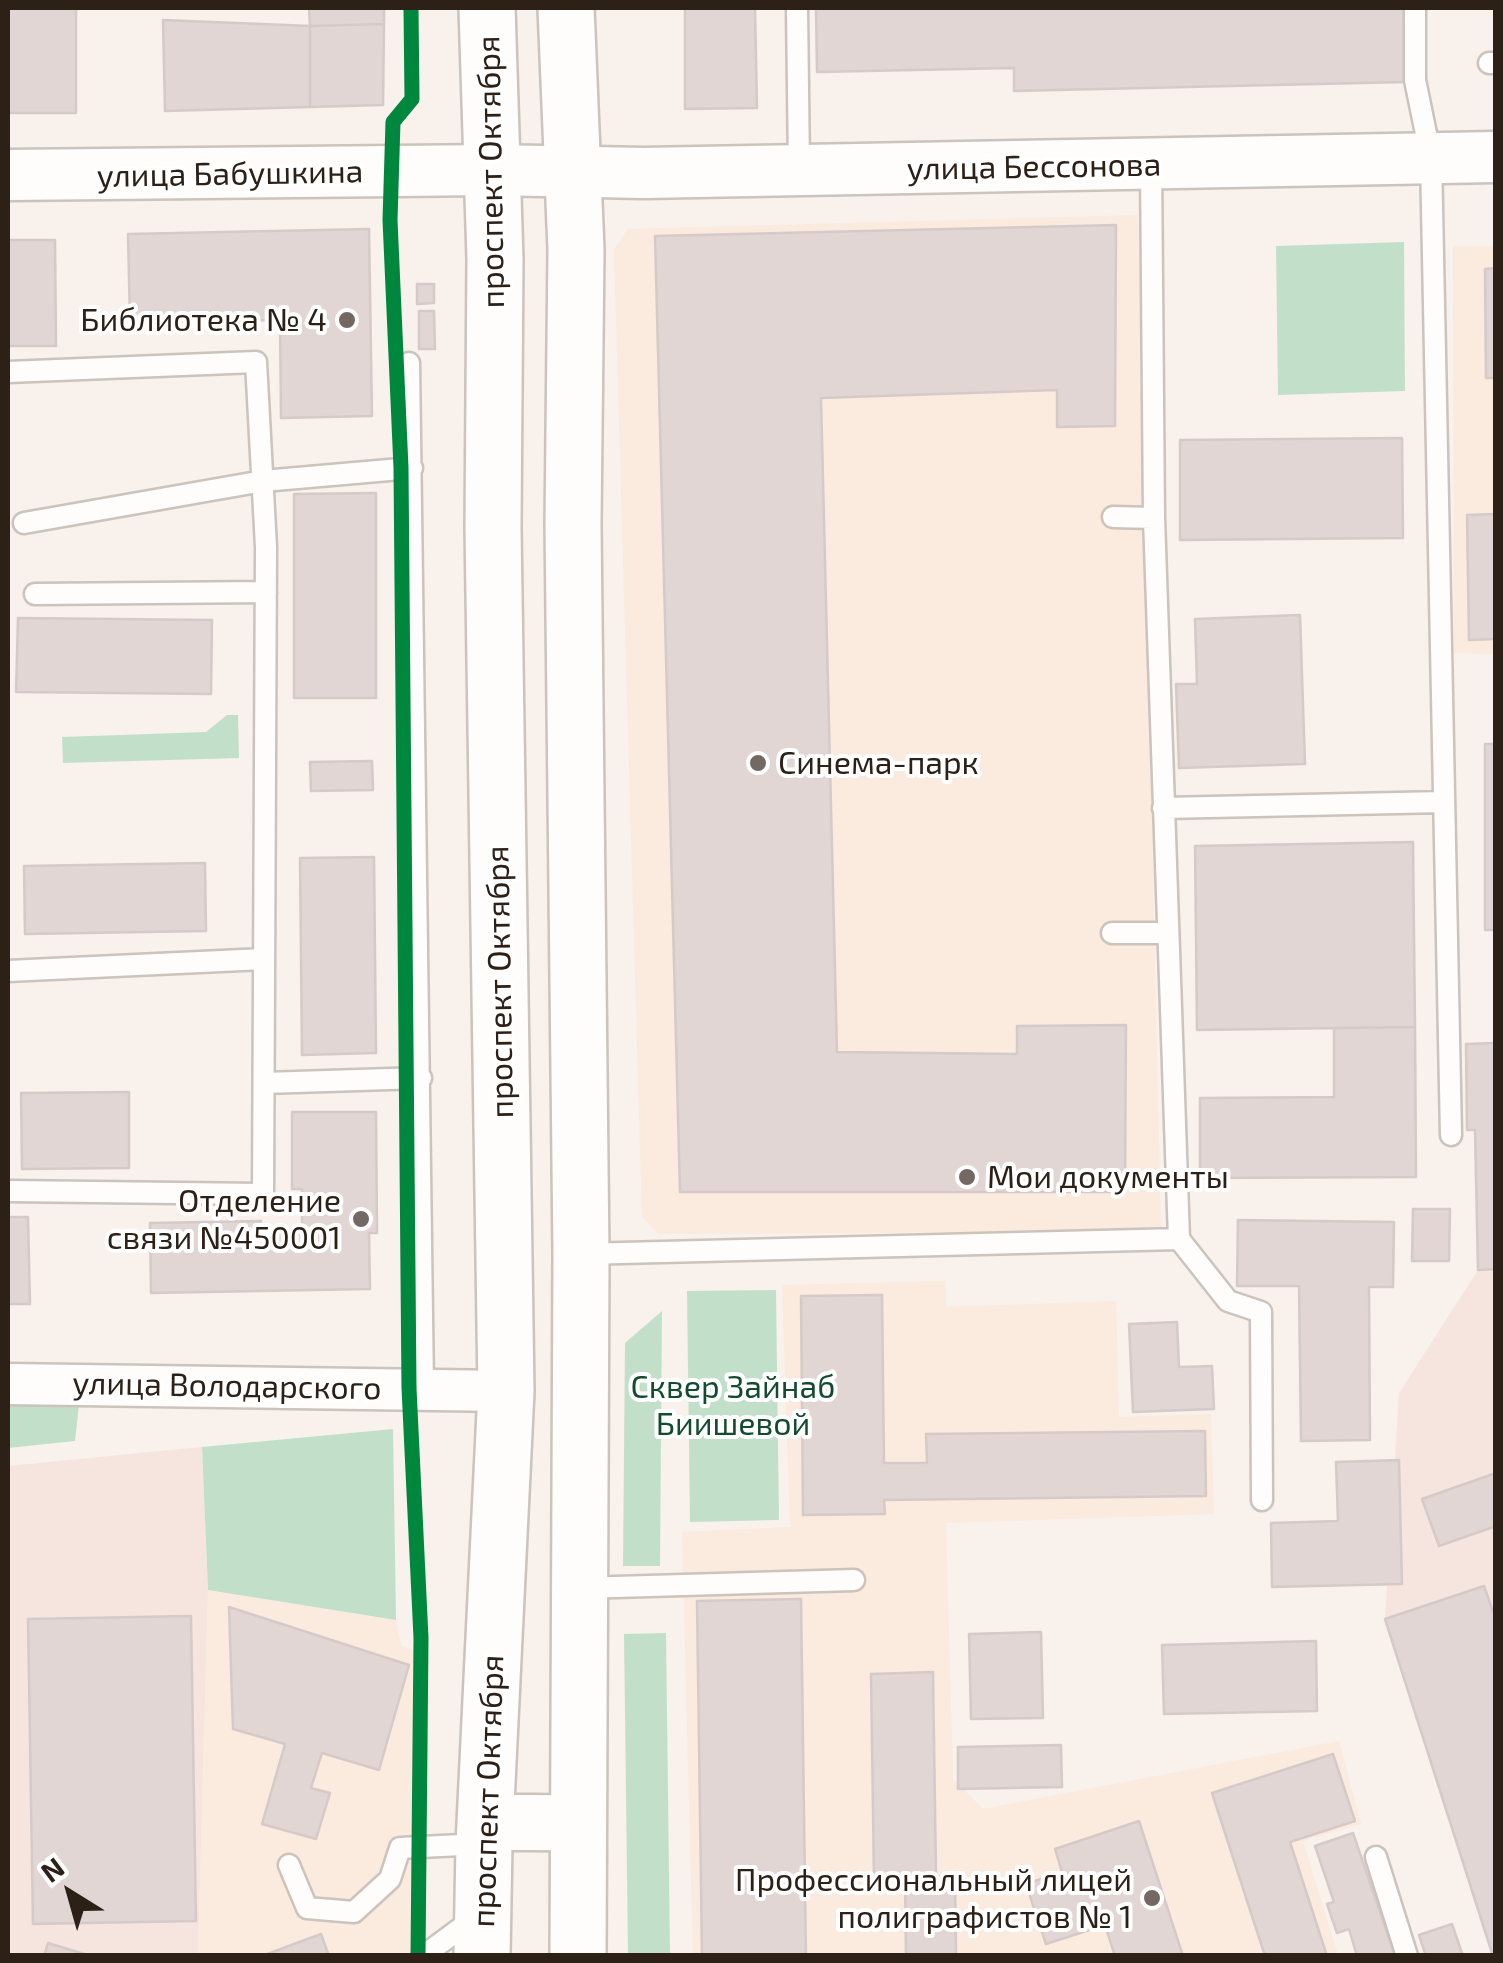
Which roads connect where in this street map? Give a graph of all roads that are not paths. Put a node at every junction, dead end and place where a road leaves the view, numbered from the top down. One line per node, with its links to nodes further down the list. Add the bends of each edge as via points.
1 (487, 8): 8 (main road, проспект Октября)
2 (566, 8): 9 (main road)
3 (796, 8): 10 (lane)
4 (1415, 8): 5 (lane, via 1416,80)
5 (1431, 158): 6 (street, улица Бессонова); 7 (street, улица Бессонова); 23 (lane)
6 (1496, 158)
7 (1151, 164): 10 (street, улица Бессонова); 17 (lane)
8 (492, 170): 9 (street, улица Бабушкина); 11 (street, улица Бабушкина); 20 (main road, проспект Октября)
9 (573, 171): 10 (street, улица Бессонова); 19 (main road)
10 (799, 171)
11 (8, 175)
12 (408, 363): 14 (lane)
13 (8, 372): 15 (lane, via 256,362)
14 (412, 468): 15 (lane); 29 (lane)
15 (263, 481): 18 (lane); 21 (lane)
16 (1113, 517): 17 (lane)
17 (1154, 518): 24 (lane)
18 (24, 523)
19 (573, 524): 20 (main road); 34 (main road)
20 (492, 528): 37 (main road, проспект Октября)
21 (266, 592): 22 (lane); 27 (lane)
22 (35, 594)
23 (1444, 802): 24 (lane); 31 (lane)
24 (1164, 808): 26 (lane)
25 (1112, 933): 26 (lane)
26 (1168, 934): 33 (lane)
27 (264, 959): 28 (lane); 30 (lane)
28 (8, 971)
29 (421, 1078): 30 (lane); 36 (lane)
30 (264, 1083): 32 (lane, via 264,1194)
31 (1451, 1136)
32 (8, 1191)
33 (1180, 1239): 34 (lane); 38 (lane, via 1228,1302 1261,1312)
34 (581, 1254): 40 (main road)
35 (8, 1384): 36 (street, улица Володарского)
36 (423, 1388): 37 (street, улица Володарского)
37 (506, 1391): 42 (main road, проспект Октября)
38 (1262, 1500)
39 (854, 1580): 40 (lane)
40 (580, 1588): 41 (main road)
41 (578, 1823): 42 (main road); 47 (main road)
42 (485, 1833): 44 (lane, via 400,1848 390,1880 354,1912 307,1908); 45 (main road, проспект Октября)
43 (1376, 1857): 48 (lane)
44 (289, 1865)
45 (482, 1934): 46 (lane)
46 (423, 1956)
47 (578, 1956)
48 (1408, 1956)

